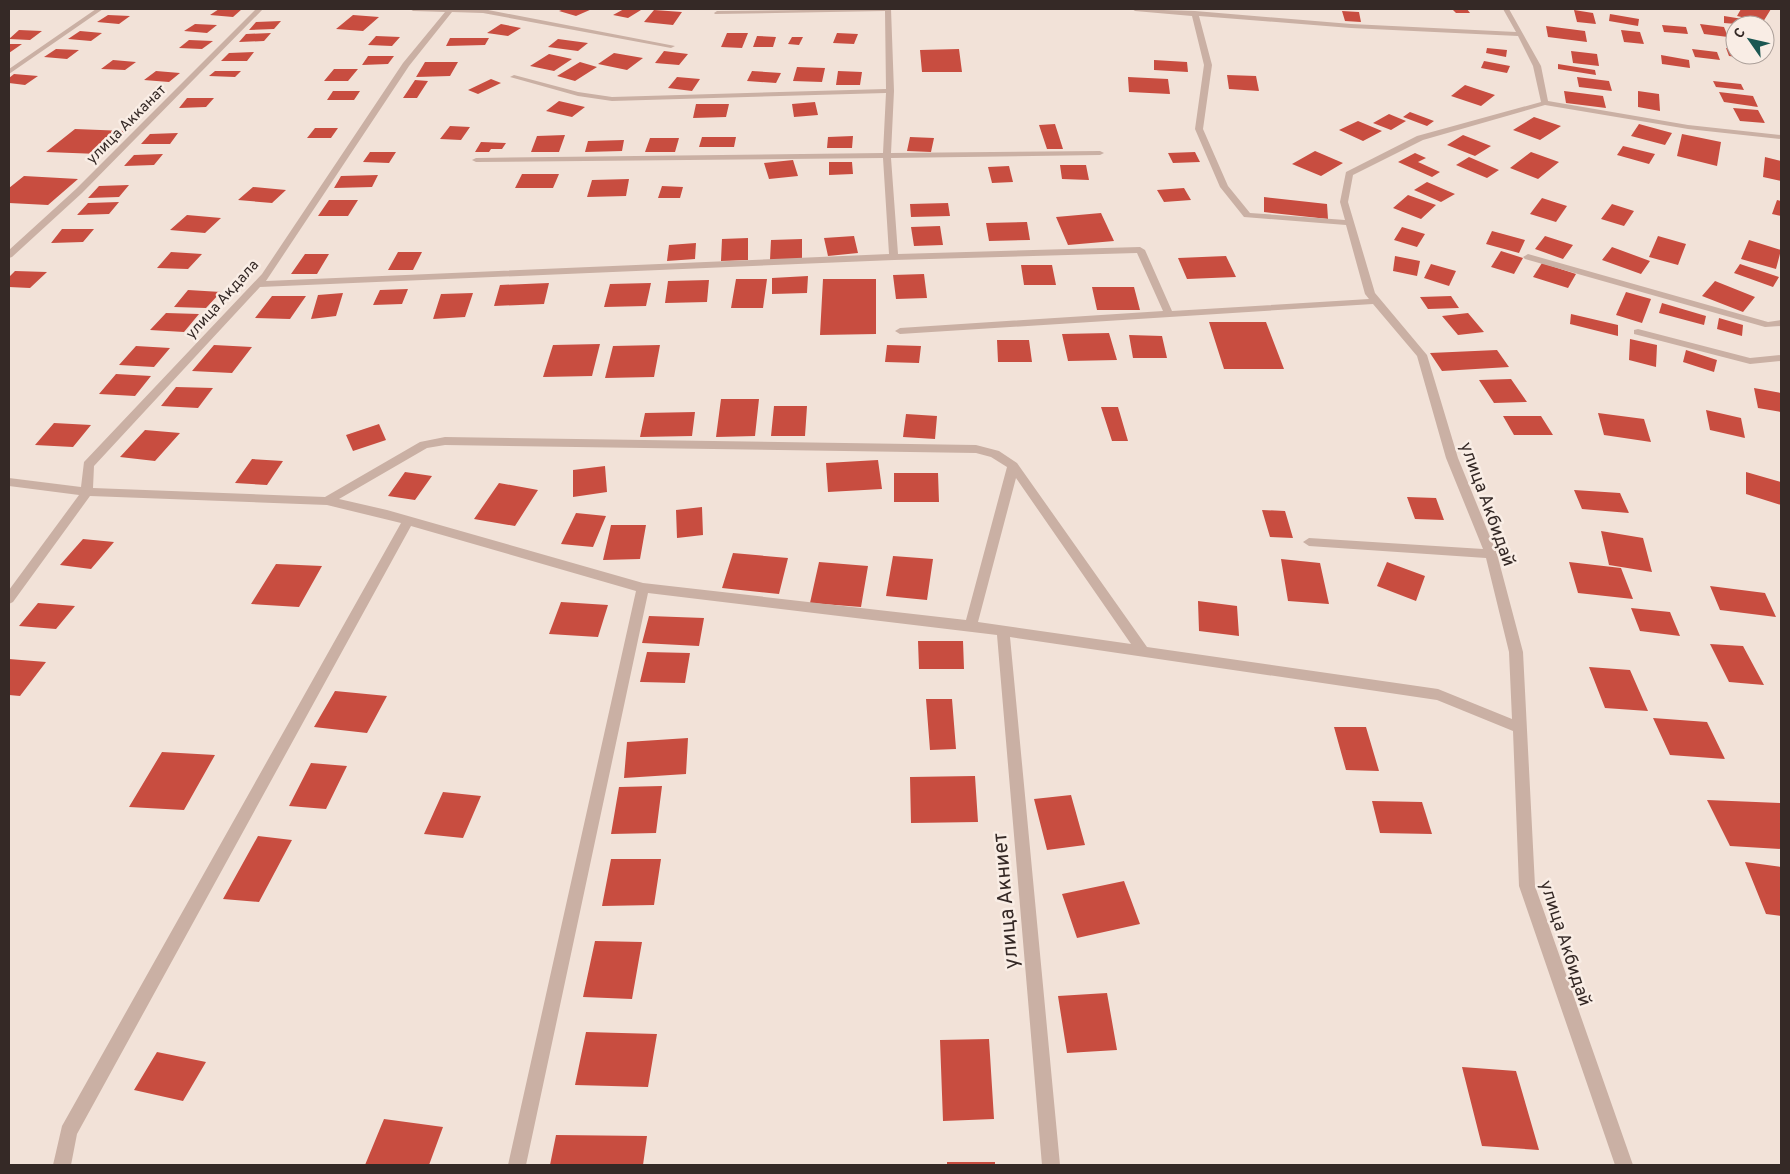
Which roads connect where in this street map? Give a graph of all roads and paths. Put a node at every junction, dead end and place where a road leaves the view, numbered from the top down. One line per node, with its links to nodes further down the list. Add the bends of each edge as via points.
1 (100, 9): 13 (street)
2 (260, 9): 22 (street, улица Акканат, via 79,191)
3 (414, 9): 7 (street)
4 (888, 9): 9 (street); 15 (street)
5 (1135, 9): 8 (street)
6 (1506, 9): 11 (street)
7 (450, 10): 12 (street, via 483,11); 25 (street, улица Акдала, via 406,65)
8 (1184, 10): 10 (street)
9 (717, 13)
10 (1195, 13): 11 (street, via 1351,26); 21 (street, via 1208,64 1199,129 1224,187 1247,215)
11 (1520, 34): 16 (street, via 1537,66)
12 (670, 46)
13 (9, 72)
14 (514, 76): 15 (street, via 578,94 612,99)
15 (890, 92): 19 (street)
16 (1545, 103): 17 (street, via 1688,127); 21 (street, улица Акбидай, via 1420,138 1349,174 1344,202)
17 (1781, 137)
18 (1100, 152): 19 (street)
19 (887, 156): 20 (street); 23 (street)
20 (476, 160)
21 (1350, 223): 26 (street, улица Акбидай, via 1370,294)
22 (10, 252)
23 (894, 257): 25 (street); 27 (street, via 1140,250)
24 (1528, 257): 28 (street, via 1768,325)
25 (258, 284): 34 (street, улица Акдала, via 88,465)
26 (1376, 301): 27 (street); 38 (street, улица Акбидай, via 1422,355 1452,458)
27 (1169, 314): 29 (street)
28 (1781, 323)
29 (900, 331)
30 (1638, 332): 31 (street, via 1750,361)
31 (1781, 358)
32 (1013, 466): 35 (street, via 994,454 976,449 445,441 424,445); 41 (street); 43 (street)
33 (9, 482): 34 (street)
34 (87, 492): 35 (street); 40 (street)
35 (327, 501): 36 (street)
36 (408, 521): 39 (street); 45 (street, via 68,1132)
37 (1309, 542): 38 (street)
38 (1491, 554): 44 (street, улица Акбидай, via 1516,652)
39 (643, 588): 41 (street); 46 (street)
40 (9, 599)
41 (971, 626): 42 (street)
42 (1002, 632): 43 (street); 47 (street, улица Акниет)
43 (1144, 653): 44 (street, via 1438,695)
44 (1520, 728): 48 (street, улица Акбидай, via 1527,886)
45 (62, 1165)
46 (516, 1165)
47 (1051, 1165)
48 (1624, 1165)

